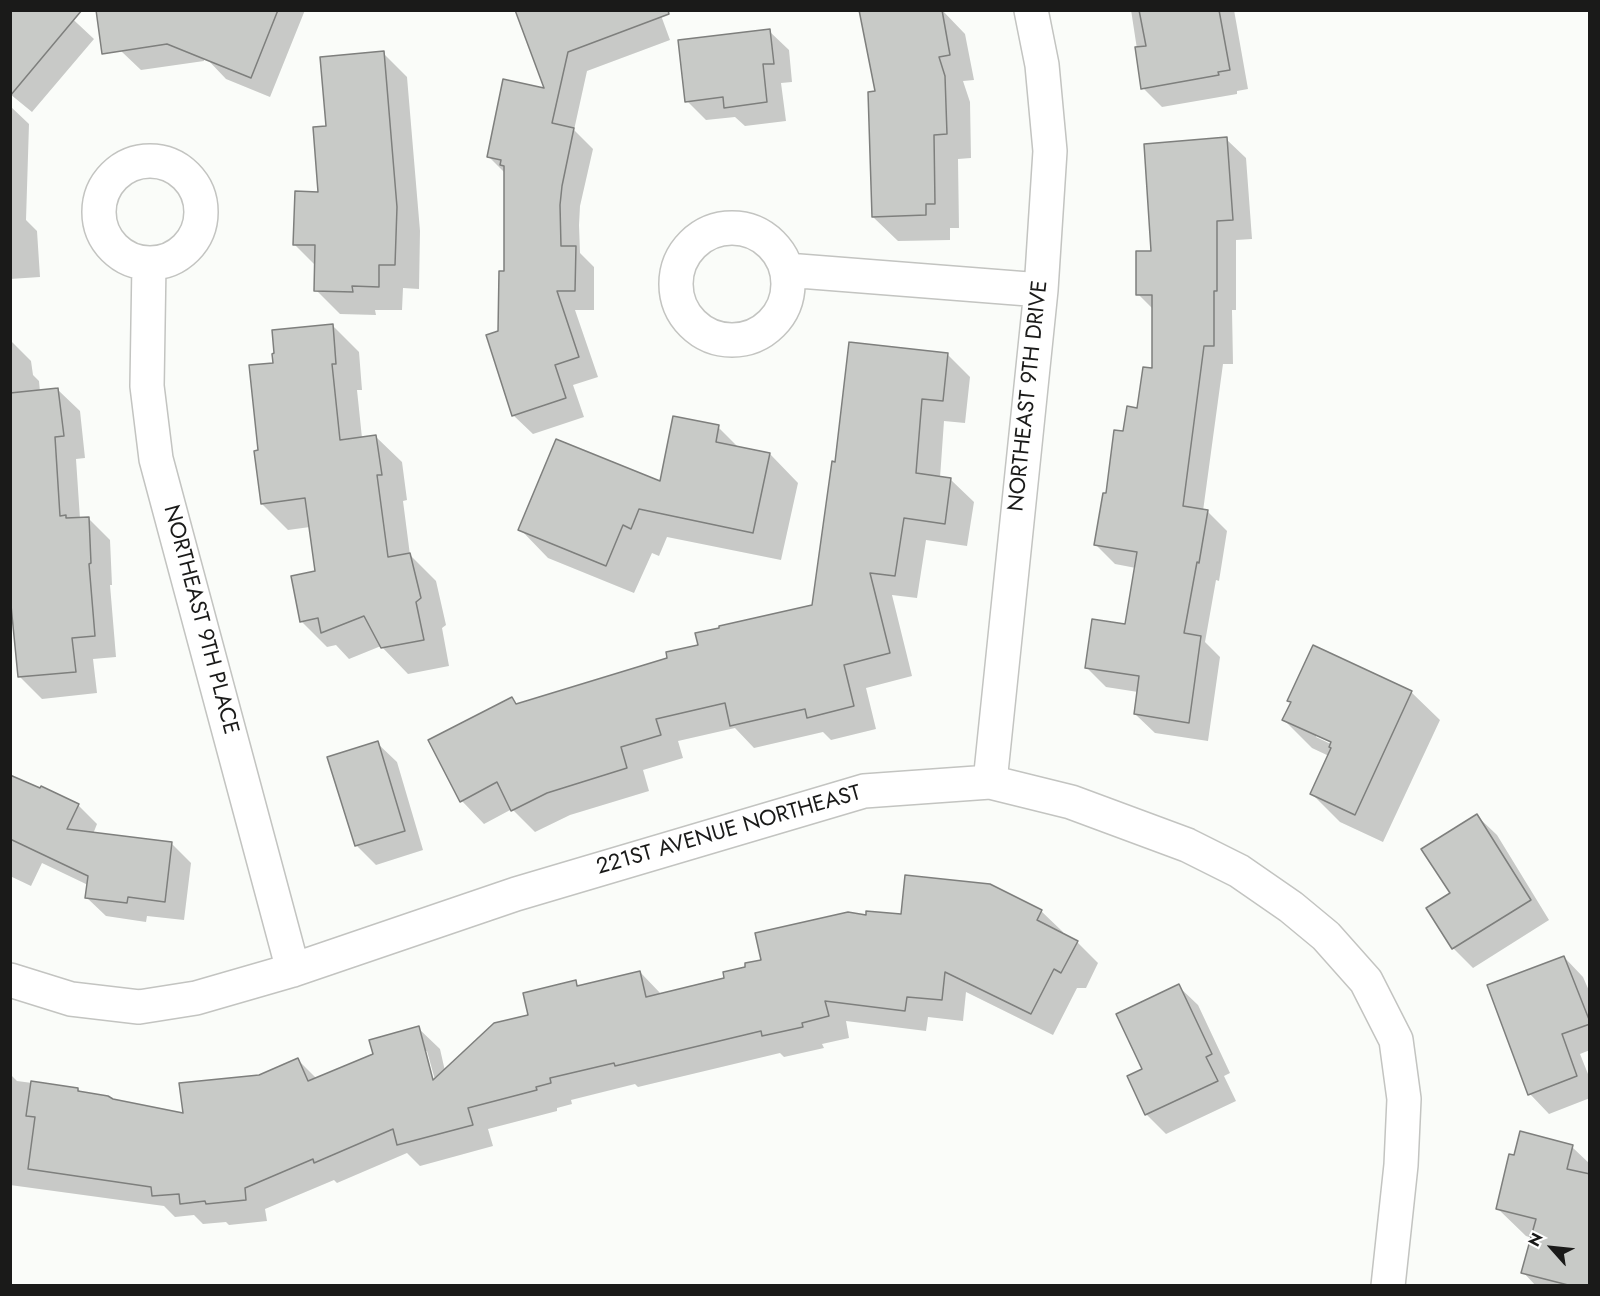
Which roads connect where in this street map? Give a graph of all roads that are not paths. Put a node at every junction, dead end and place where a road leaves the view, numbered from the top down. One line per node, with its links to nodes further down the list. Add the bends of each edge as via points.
1 (1030, 10): 4 (street, NORTHEAST 9TH DRIVE, via 1042,65 1050,151)
2 (149, 264): 6 (street, NORTHEAST 9TH PLACE, via 147,386 156,459)
3 (788, 273): 4 (street)
4 (1041, 290): 5 (street, NORTHEAST 9TH DRIVE)
5 (990, 782): 6 (street, 221ST AVENUE NORTHEAST, via 864,791 516,894); 8 (street, 221ST AVENUE NORTHEAST, via 1071,802 1187,845 1239,871 1326,936 1366,981 1396,1040 1404,1099)
6 (292, 970): 7 (street, 221ST AVENUE NORTHEAST, via 196,998 139,1007 71,999)
7 (10, 980)
8 (1388, 1286)

